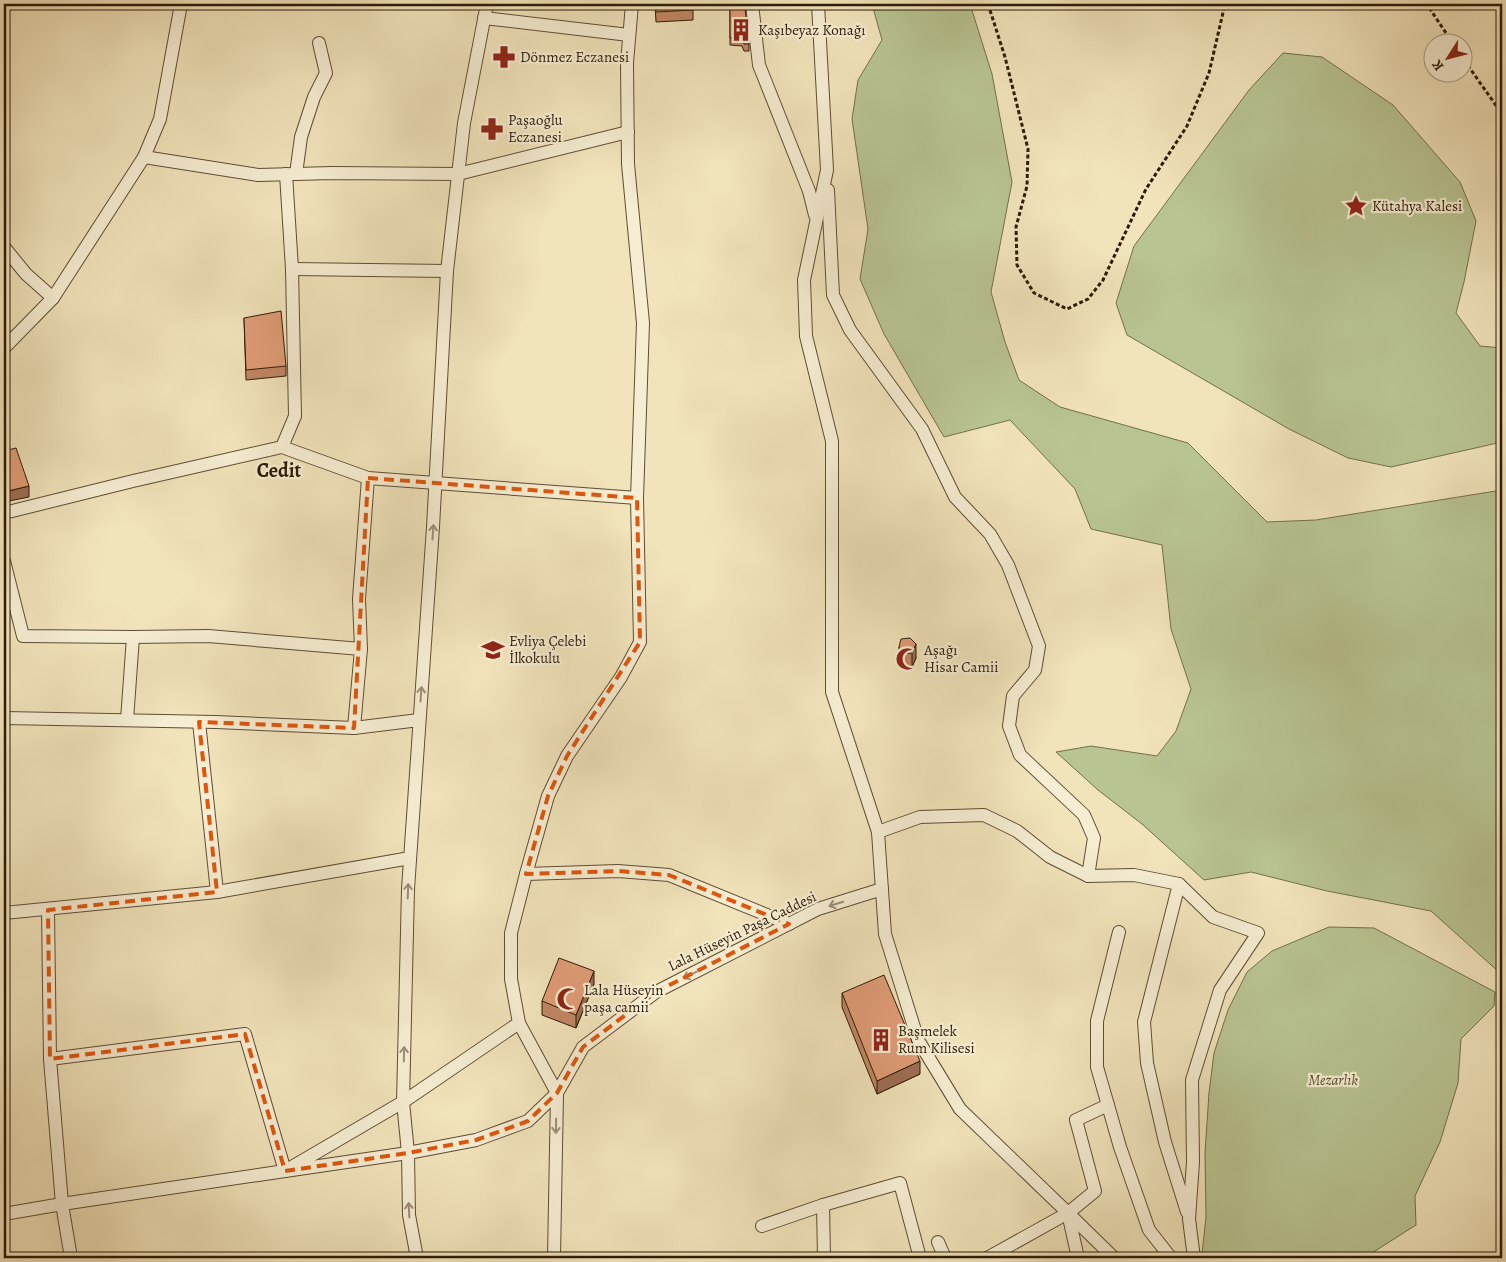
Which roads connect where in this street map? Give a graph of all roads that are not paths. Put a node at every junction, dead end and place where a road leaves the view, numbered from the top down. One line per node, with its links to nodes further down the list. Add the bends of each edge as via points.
1 (181, 4): 10 (street, via 160,119)
2 (487, 4): 6 (street)
3 (632, 4): 7 (street)
4 (752, 4): 14 (street, via 759,65 809,190)
5 (818, 4): 11 (street)
6 (484, 18): 7 (street); 13 (street)
7 (629, 36): 9 (street)
8 (319, 43): 12 (street, via 326,73 314,97)
9 (628, 132): 13 (street); 23 (street, via 628,164 643,323)
10 (144, 158): 12 (street, via 258,176); 18 (street)
11 (827, 170): 14 (street); 36 (street, via 833,295 850,330 922,429 956,497 990,534 1008,565 1039,646 1035,670 1012,696 1009,726 1020,755 1084,815 1094,838)
12 (291, 174): 13 (street); 16 (street)
13 (458, 174): 17 (street)
14 (816, 220): 33 (street, via 804,280 806,336 832,441 832,692)
15 (4, 247): 18 (street, via 26,274)
16 (292, 270): 17 (street); 20 (street, via 295,416)
17 (447, 270): 22 (street)
18 (53, 298): 19 (street)
19 (4, 348)
20 (282, 447): 21 (street); 24 (street)
21 (368, 478): 22 (street); 27 (street, via 359,599)
22 (436, 482): 23 (street); 30 (street, one-way to 22)
23 (637, 498): 35 (street, via 640,642 621,677 567,756 548,796)
24 (4, 513)
25 (4, 561): 26 (street, via 23,636)
26 (132, 637): 27 (street, via 208,636); 29 (street)
27 (361, 649): 32 (street)
28 (4, 718): 29 (street)
29 (127, 720): 31 (street)
30 (419, 720): 32 (street); 34 (street)
31 (199, 722): 32 (street); 39 (street)
32 (354, 728)
33 (878, 832): 36 (street, via 920,817 984,815 1017,831 1050,857); 38 (street)
34 (410, 858): 39 (street); 47 (street, one-way to 34)
35 (526, 874): 42 (street, via 618,871 669,874); 44 (street, via 512,933 511,979)
36 (1088, 876): 37 (street, via 1134,875)
37 (1179, 884): 55 (street, via 1144,1022 1147,1063); 55 (street, via 1213,917 1258,933 1220,990 1192,1080 1193,1162)
38 (882, 889): 42 (street, Lala Hüseyin Paşa Caddesi, one-way to 42, via 818,909); 53 (street, via 885,934 918,1040 960,1109)
39 (217, 892): 40 (street)
40 (48, 910): 41 (street); 45 (street)
41 (4, 913)
42 (789, 924): 46 (street, Lala Hüseyin Paşa Caddesi, one-way to 46, via 656,992 583,1047)
43 (1120, 932): 48 (street, via 1097,1021 1097,1067)
44 (519, 1023): 46 (street); 47 (street)
45 (50, 1059): 50 (street, via 245,1034); 51 (street)
46 (556, 1094): 49 (street, via 528,1121 476,1140); 60 (street, Lala Hüseyin Paşa Caddesi, one-way to 60)
47 (403, 1102): 49 (street); 50 (street)
48 (1108, 1105): 53 (street, via 1076,1120 1096,1191); 67 (street, via 1149,1230)
49 (408, 1153): 50 (street); 59 (street, one-way to 49, via 409,1215)
50 (285, 1171): 51 (street)
51 (62, 1204): 54 (street); 58 (street)
52 (823, 1205): 56 (street); 61 (street); 62 (street, via 900,1183)
53 (1068, 1213): 64 (street); 65 (street); 66 (street)
54 (4, 1214)
55 (1189, 1219): 68 (street)
56 (762, 1226)
57 (938, 1242): 63 (street)
58 (72, 1258)
59 (417, 1258)
60 (554, 1258)
61 (824, 1258)
62 (920, 1258)
63 (945, 1258)
64 (987, 1258)
65 (1078, 1258)
66 (1114, 1258)
67 (1171, 1258)
68 (1194, 1258)

